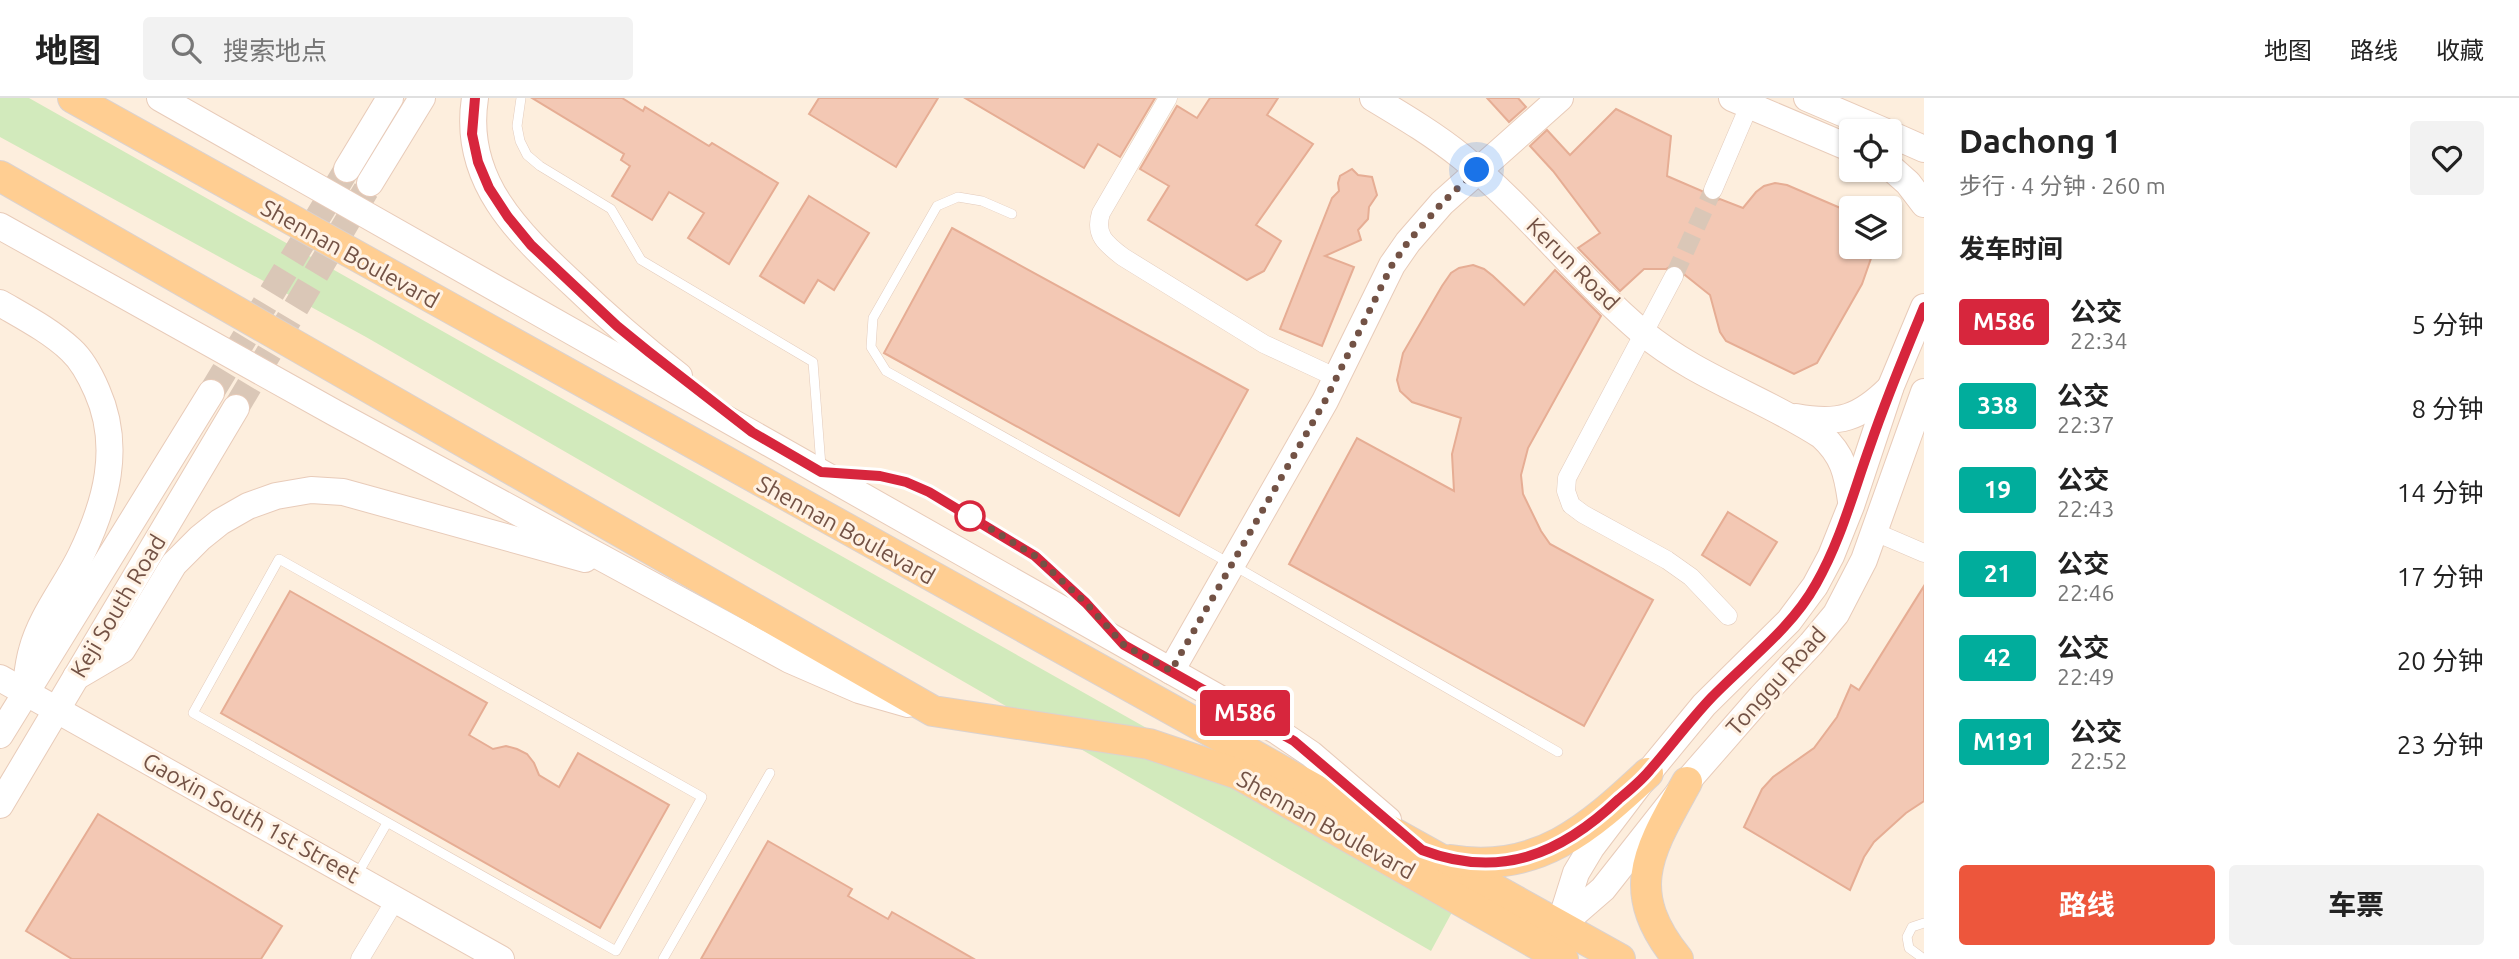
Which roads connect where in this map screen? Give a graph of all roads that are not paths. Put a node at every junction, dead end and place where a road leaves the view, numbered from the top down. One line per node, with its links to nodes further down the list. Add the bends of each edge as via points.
1 (73, 98): 22 (main road, Shennan Boulevard)
2 (109, 98): 22 (main road)
3 (160, 98): 39 (main road)
4 (390, 98): 15 (main road)
5 (422, 98): 21 (main road)
6 (475, 98): 39 (main road, via 472,134 478,162 489,188 531,245 617,326)
7 (521, 98): 40 (lane, via 517,126 527,155 611,209 641,260 813,362)
8 (1168, 98): 33 (street, via 1101,213 1098,222 1103,241 1264,344)
9 (1373, 98): 16 (main road, Kerun Road)
10 (1560, 98): 16 (main road)
11 (1807, 98): 13 (main road)
12 (1741, 102): 14 (main road); 23 (street)
13 (1904, 139)
14 (1839, 143)
15 (346, 169)
16 (1477, 170): 32 (main road, Kerun Road); 33 (main road, via 1442,203 1392,265)
17 (1902, 170): 20 (main road)
18 (0, 176): 28 (main road, Shennan Boulevard)
19 (1902, 177): 25 (main road)
20 (1924, 177)
21 (370, 183)
22 (229, 187): 61 (main road, Shennan Boulevard)
23 (1713, 190)
24 (0, 200): 28 (main road)
25 (1924, 204)
26 (1012, 215): 44 (lane, via 982,201 958,197 937,206 873,318 870,347 886,371)
27 (0, 226): 45 (main road)
28 (94, 230): 53 (main road, Shennan Boulevard)
29 (1674, 276): 32 (street)
30 (0, 303): 51 (main road, via 73,352 101,400 111,453 102,505 38,634)
31 (1924, 307): 34 (main road, Tonggu Road)
32 (1644, 334): 38 (main road, Kerun Road); 46 (street, via 1567,478 1566,491 1583,514 1691,577)
33 (1335, 377): 44 (main road)
34 (1892, 386): 38 (main road, via 1875,403 1845,419); 41 (main road, Tonggu Road)
35 (1924, 392): 42 (main road, Tonggu Road)
36 (211, 393): 51 (main road, Keji South Road)
37 (236, 408): 49 (main road, Keji South Road)
38 (1783, 414): 41 (main road, Kerun Road, via 1822,436 1840,456)
39 (752, 432): 40 (main road)
40 (821, 472): 47 (main road); 47 (lane, via 880,476 929,492 1035,556)
41 (1851, 506): 57 (main road, Tonggu Road, via 1831,556 1802,606 1704,705)
42 (1875, 533): 43 (street); 58 (main road, Tonggu Road, via 1836,614)
43 (1924, 553)
44 (1231, 564): 48 (main road); 55 (lane)
45 (621, 568): 49 (main road, via 343,492 311,490 276,496 248,506 200,538 174,564 122,650); 53 (main road, via 790,660 859,690)
46 (1728, 616)
47 (1124, 645): 48 (main road)
48 (1171, 671): 61 (main road, via 1294,741)
49 (76, 677): 52 (main road, Keji South Road)
50 (0, 678): 51 (main road, Gaoxin South 1st Street)
51 (25, 692): 52 (main road, Gaoxin South 1st Street); 54 (main road, Keji South Road)
52 (57, 710): 59 (main road, Keji South Road); 62 (main road, Gaoxin South 1st Street)
53 (933, 711): 65 (main road, Shennan Boulevard, via 1149,744 1238,774)
54 (0, 735)
55 (1558, 752)
56 (770, 773): 68 (lane)
57 (1648, 773): 61 (main road, via 1586,827 1538,853 1468,863); 65 (main road, Tonggu Road, via 1576,873)
58 (1687, 782): 65 (main road, Tonggu Road, via 1603,889); 70 (main road, via 1650,856 1645,892 1655,926)
59 (0, 805)
60 (387, 822): 60 (lane, via 193,713 279,559 702,797 616,951); 62 (lane)
61 (1422, 850): 65 (main road, Shennan Boulevard)
62 (356, 877): 63 (main road, Gaoxin South 1st Street)
63 (396, 900): 66 (street); 67 (main road, Gaoxin South 1st Street)
64 (1924, 923): 71 (lane, via 1912,928 1907,937 1909,948)
65 (1549, 948): 69 (main road, Shennan Boulevard)
66 (360, 959)
67 (501, 959)
68 (663, 959)
69 (1620, 959)
70 (1678, 959)
71 (1924, 959)

